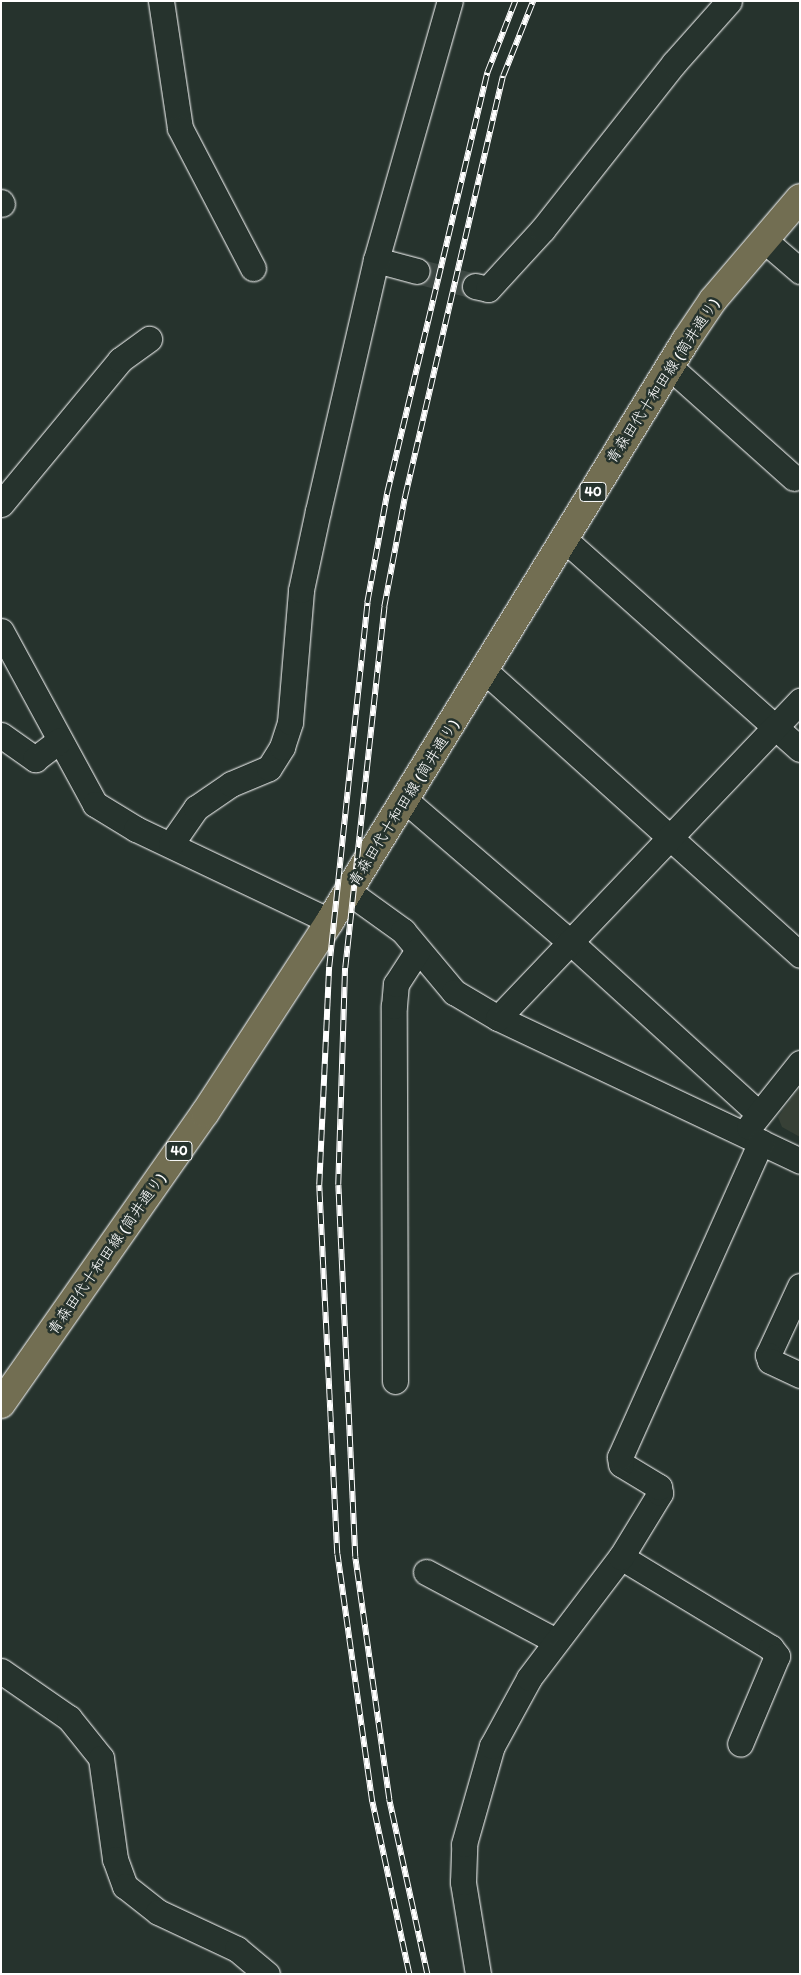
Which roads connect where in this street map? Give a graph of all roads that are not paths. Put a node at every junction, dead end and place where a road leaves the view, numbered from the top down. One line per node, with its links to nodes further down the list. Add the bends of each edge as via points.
1 (161, 1): 7 (street, via 180,128)
2 (450, 1): 6 (street)
3 (729, 1): 10 (street, via 674,63 543,229 488,289)
4 (800, 198): 5 (main road, 青森田代十和田線 (筒井通り) / 40)
5 (764, 240): 9 (street); 12 (main road, 青森田代十和田線 (筒井通り) / 40, via 713,300)
6 (376, 260): 8 (street); 25 (street, via 301,590 290,722 282,746 269,768 231,784 196,808)
7 (253, 268)
8 (417, 271)
9 (800, 271)
10 (475, 286)
11 (148, 339): 14 (street, via 120,360)
12 (670, 368): 13 (street); 15 (main road, 青森田代十和田線 (筒井通り) / 40)
13 (794, 478)
14 (1, 504)
15 (564, 539): 17 (main road, 青森田代十和田線 (筒井通り) / 40); 19 (street)
16 (1, 631): 21 (street)
17 (485, 671): 23 (main road, 青森田代十和田線 (筒井通り) / 40); 24 (street)
18 (800, 701): 19 (street)
19 (775, 727): 22 (street); 24 (street)
20 (1, 735): 21 (street, via 35,759)
21 (60, 740): 25 (street, via 95,804)
22 (800, 749)
23 (405, 800): 26 (main road, 青森田代十和田線 (筒井通り) / 40); 28 (street)
24 (670, 834): 28 (street); 30 (street)
25 (171, 844): 27 (street)
26 (349, 892): 27 (main road, 青森田代十和田線 (筒井通り) / 40); 29 (street, via 389,919)
27 (330, 921): 39 (main road, 青森田代十和田線 (筒井通り) / 40, via 205,1113)
28 (568, 940): 31 (street); 33 (street)
29 (418, 950): 31 (street, via 444,985); 38 (street, via 396,984 394,1006)
30 (800, 956)
31 (498, 1018): 34 (street)
32 (800, 1063): 33 (street)
33 (758, 1113): 34 (street)
34 (753, 1138): 35 (street); 40 (street, via 620,1457 621,1464 659,1488 660,1493)
35 (800, 1161)
36 (800, 1286): 37 (street, via 768,1355 770,1361)
37 (800, 1375)
38 (395, 1382)
39 (1, 1404)
40 (621, 1558): 42 (street); 44 (street, via 771,1648 777,1656)
41 (426, 1572): 42 (street)
42 (556, 1641): 46 (street, via 508,1712 466,1825 463,1882)
43 (1, 1671): 45 (street, via 70,1718 101,1758 115,1859 125,1886 158,1912 237,1949)
44 (740, 1744)
45 (267, 1974)
46 (478, 1974)

